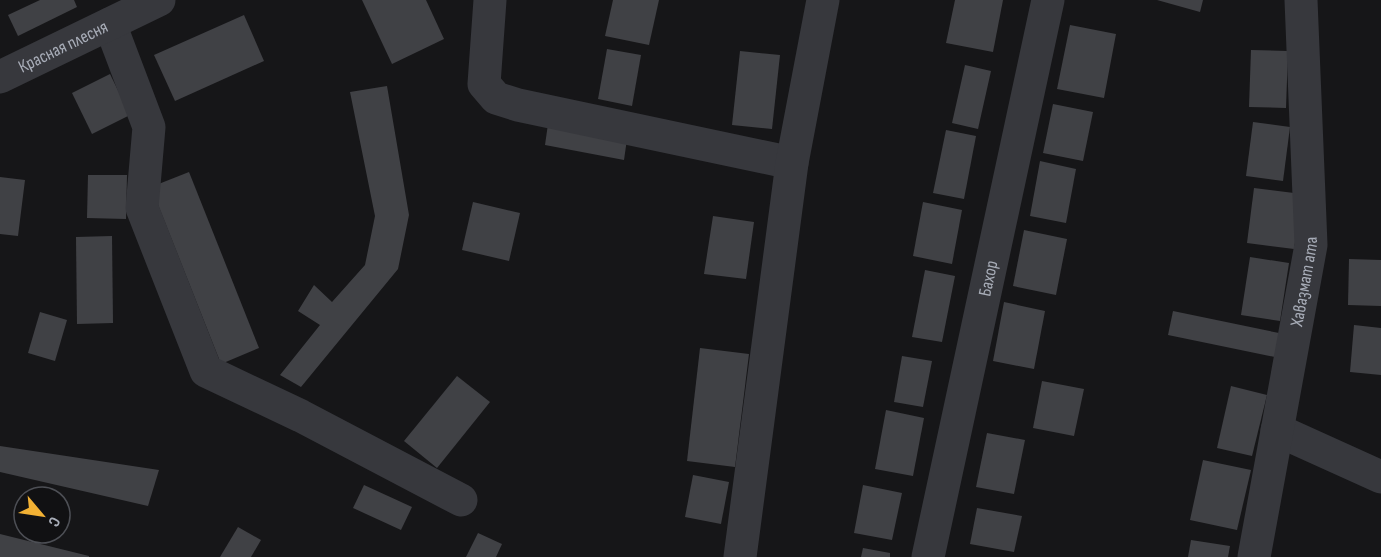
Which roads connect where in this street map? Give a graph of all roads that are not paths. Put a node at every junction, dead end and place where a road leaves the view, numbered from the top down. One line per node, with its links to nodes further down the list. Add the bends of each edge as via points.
1 (159, 0): 6 (street, Красная плесня)
2 (490, 0): 8 (street, via 484,84 496,98)
3 (823, 0): 8 (street)
4 (1048, 0): 13 (street, Бахор)
5 (1301, 0): 9 (street, Хавазмат ата, via 1311,245)
6 (110, 24): 7 (street, Красная плесня); 11 (street, via 149,127 142,208 206,371)
7 (0, 77)
8 (792, 163): 12 (street)
9 (1277, 430): 10 (street); 14 (street, Хавазмат ата)
10 (1381, 477)
11 (461, 500)
12 (740, 557)
13 (928, 557)
14 (1254, 557)

